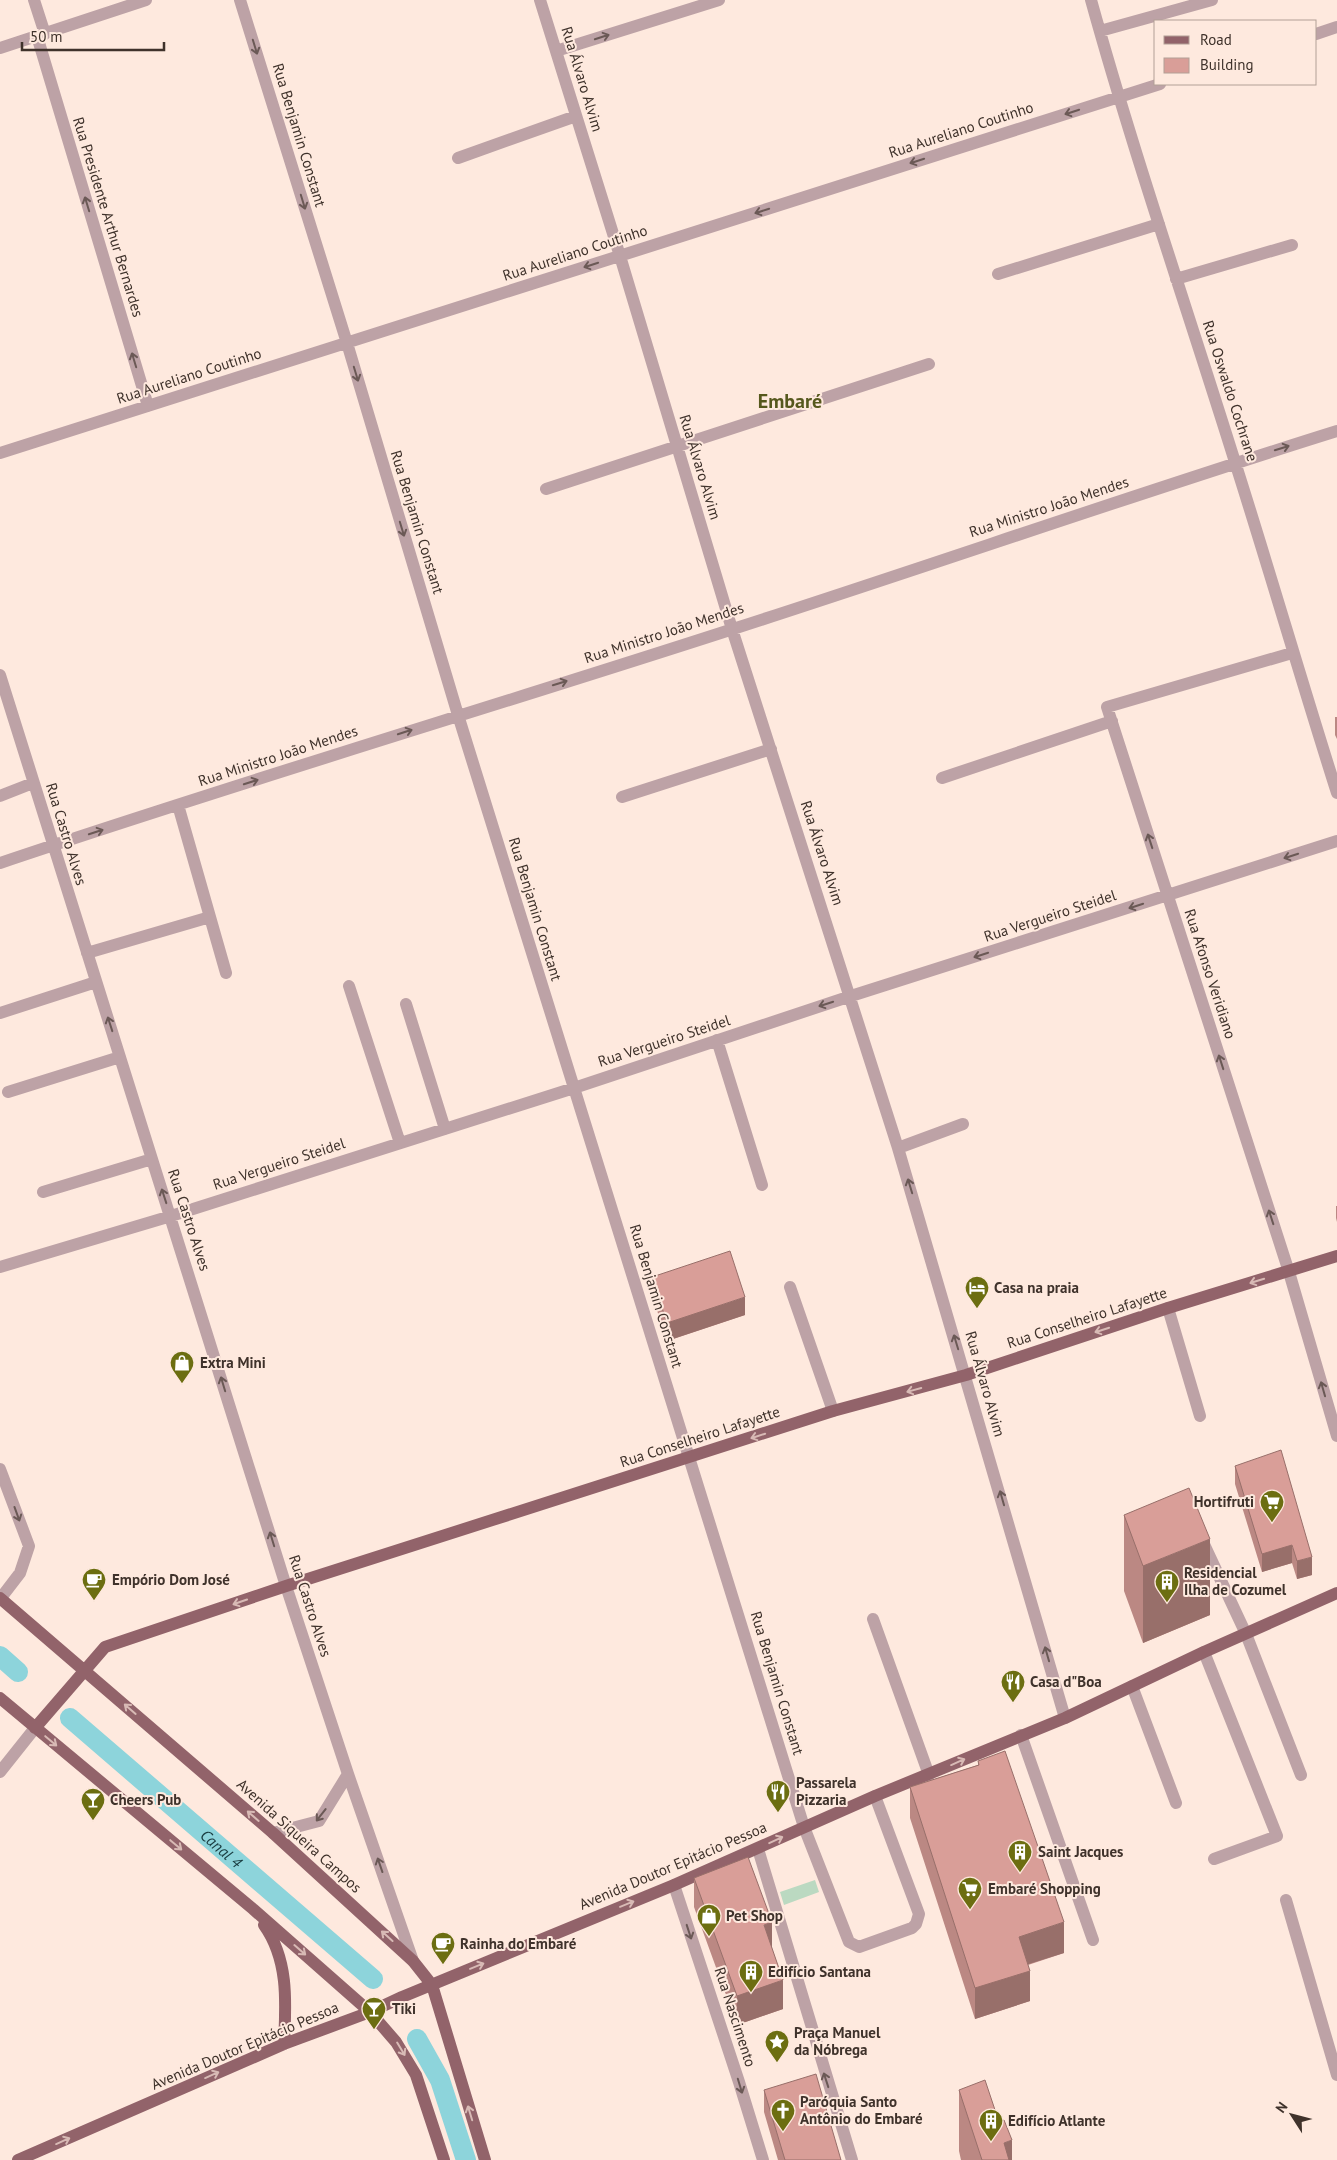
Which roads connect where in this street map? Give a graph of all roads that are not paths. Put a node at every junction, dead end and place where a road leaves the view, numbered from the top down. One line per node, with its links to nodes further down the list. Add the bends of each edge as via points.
1 (34, 0): 12 (street, Rua Presidente Arthur Bernardes)
2 (146, 0): 8 (street)
3 (240, 0): 24 (street, Rua Benjamin Constant, one-way to 24)
4 (540, 0): 14 (street, Rua Álvaro Alvim)
5 (719, 0): 14 (street, one-way to 5)
6 (1091, 0): 10 (street, Rua Oswaldo Cochrane)
7 (1212, 0): 10 (street)
8 (114, 5): 12 (street)
9 (1337, 27): 11 (street)
10 (1100, 32): 16 (street, Rua Oswaldo Cochrane)
11 (1317, 34)
12 (41, 35): 13 (street); 26 (street, Rua Presidente Arthur Bernardes, one-way to 12)
13 (0, 48)
14 (556, 52): 17 (street, Rua Álvaro Alvim)
15 (1157, 85): 16 (street, Rua Aureliano Coutinho)
16 (1118, 97): 19 (street, Rua Oswaldo Cochrane); 21 (street, Rua Aureliano Coutinho, one-way to 21)
17 (576, 116): 18 (street); 21 (street, Rua Álvaro Alvim)
18 (458, 158)
19 (1159, 224): 22 (street); 23 (street, Rua Oswaldo Cochrane)
20 (1292, 245): 23 (street)
21 (620, 256): 24 (street, Rua Aureliano Coutinho, one-way to 24); 28 (street, Rua Álvaro Alvim)
22 (998, 274)
23 (1176, 279): 30 (street, Rua Oswaldo Cochrane)
24 (347, 343): 26 (street, Rua Aureliano Coutinho); 36 (street, Rua Benjamin Constant, one-way to 36)
25 (929, 364): 28 (street)
26 (148, 406): 29 (street, Rua Aureliano Coutinho)
27 (1337, 431): 30 (street, Rua Ministro João Mendes, one-way to 27)
28 (677, 445): 31 (street); 32 (street, Rua Álvaro Alvim)
29 (0, 453)
30 (1235, 462): 32 (street, Rua Ministro João Mendes); 33 (street, Rua Oswaldo Cochrane)
31 (546, 489)
32 (732, 629): 36 (street, Rua Ministro João Mendes, one-way to 32); 38 (street, Rua Álvaro Alvim)
33 (1292, 652): 37 (street, via 1107,707); 41 (street, Rua Oswaldo Cochrane)
34 (0, 675): 35 (street, Rua Castro Alves)
35 (5, 708): 40 (street, Rua Castro Alves)
36 (458, 715): 44 (street, Rua Ministro João Mendes, one-way to 36); 59 (street, Rua Benjamin Constant)
37 (1112, 721): 39 (street); 48 (street, Rua Afonso Veridiano, one-way to 37)
38 (771, 749): 43 (street); 54 (street, Rua Álvaro Alvim)
39 (942, 778)
40 (33, 783): 42 (street); 46 (street, Rua Castro Alves)
41 (1337, 793)
42 (0, 796)
43 (622, 797)
44 (178, 805): 46 (street, Rua Ministro João Mendes, one-way to 44); 49 (street)
45 (1337, 841): 48 (street, Rua Vergueiro Steidel, one-way to 48)
46 (52, 846): 47 (street, Rua Ministro João Mendes); 50 (street, Rua Castro Alves)
47 (0, 864)
48 (1168, 895): 54 (street, Rua Vergueiro Steidel, one-way to 54); 71 (street, Rua Afonso Veridiano, one-way to 48)
49 (210, 917): 50 (street); 51 (street)
50 (87, 953): 52 (street, Rua Castro Alves)
51 (226, 973)
52 (96, 982): 56 (street); 58 (street, Rua Castro Alves, one-way to 52)
53 (349, 986): 63 (street)
54 (851, 996): 57 (street, Rua Vergueiro Steidel, one-way to 57); 64 (street, Rua Álvaro Alvim)
55 (406, 1004): 62 (street)
56 (0, 1013)
57 (717, 1040): 59 (street, Rua Vergueiro Steidel); 66 (street)
58 (120, 1058): 60 (street); 65 (street, Rua Castro Alves)
59 (574, 1088): 62 (street, Rua Vergueiro Steidel); 78 (street, Rua Benjamin Constant)
60 (8, 1092)
61 (963, 1124): 64 (street)
62 (445, 1129): 63 (street, Rua Vergueiro Steidel)
63 (400, 1143): 68 (street, Rua Vergueiro Steidel)
64 (898, 1148): 74 (street, Rua Álvaro Alvim, one-way to 64)
65 (152, 1158): 67 (street); 68 (street, Rua Castro Alves, one-way to 65)
66 (762, 1185)
67 (43, 1192)
68 (171, 1216): 70 (street, Rua Vergueiro Steidel); 81 (street, Rua Castro Alves, one-way to 68)
69 (1337, 1256): 71 (main road, Rua Conselheiro Lafayette)
70 (0, 1267)
71 (1289, 1272): 73 (main road, Rua Conselheiro Lafayette, one-way to 73); 77 (street, Rua Afonso Veridiano, one-way to 71)
72 (790, 1287): 75 (street)
73 (1168, 1308): 74 (main road, Rua Conselheiro Lafayette, one-way to 74); 76 (street)
74 (966, 1375): 75 (main road, Rua Conselheiro Lafayette, one-way to 75); 90 (street, Rua Álvaro Alvim, one-way to 74)
75 (833, 1411): 78 (main road, Rua Conselheiro Lafayette, one-way to 78)
76 (1200, 1416)
77 (1337, 1436)
78 (690, 1458): 81 (main road, Rua Conselheiro Lafayette); 99 (street, Rua Benjamin Constant)
79 (0, 1469): 83 (street, one-way to 83, via 29,1546 20,1573)
80 (1196, 1527): 85 (street)
81 (286, 1586): 87 (main road, Rua Conselheiro Lafayette, one-way to 87, via 105,1647); 94 (street, Rua Castro Alves)
82 (1337, 1593): 85 (main road, Avenida Doutor Epitácio Pessoa)
83 (0, 1598): 87 (main road, Avenida Siqueira Campos)
84 (873, 1619): 96 (street)
85 (1246, 1634): 86 (main road, Avenida Doutor Epitácio Pessoa); 95 (street)
86 (1204, 1652): 88 (main road, Avenida Doutor Epitácio Pessoa); 102 (street, via 1277,1836)
87 (84, 1670): 91 (main road, Rua Conselheiro Lafayette); 100 (main road, Avenida Siqueira Campos, one-way to 87)
88 (1132, 1686): 90 (main road, Avenida Doutor Epitácio Pessoa); 98 (street)
89 (0, 1698): 91 (main road)
90 (1065, 1718): 92 (main road, Avenida Doutor Epitácio Pessoa)
91 (35, 1728): 93 (street); 105 (main road, one-way to 105)
92 (1021, 1735): 96 (main road, Avenida Doutor Epitácio Pessoa, one-way to 92); 106 (street)
93 (0, 1772)
94 (348, 1774): 100 (street, one-way to 100, via 318,1821); 107 (street, Rua Castro Alves, one-way to 94)
95 (1301, 1774)
96 (929, 1775): 97 (main road, Avenida Doutor Epitácio Pessoa)
97 (875, 1796): 99 (main road, Avenida Doutor Epitácio Pessoa); 99 (street, Rua Benjamin Constant, via 919,1914 912,1928 859,1947 849,1942)
98 (1176, 1802)
99 (804, 1827): 101 (main road, Avenida Doutor Epitácio Pessoa, one-way to 99)
100 (273, 1833): 107 (main road, Avenida Siqueira Campos, one-way to 100)
101 (758, 1849): 103 (main road, Avenida Doutor Epitácio Pessoa); 116 (street, one-way to 101)
102 (1214, 1860)
103 (674, 1885): 108 (main road, Avenida Doutor Epitácio Pessoa, one-way to 103); 115 (street, Rua Nascimento, one-way to 115)
104 (1286, 1900): 111 (street)
105 (253, 1909): 109 (main road, one-way to 109); 110 (main road, via 273,1938 279,1955 285,1995)
106 (1094, 1940)
107 (413, 1961): 108 (main road, Avenida Siqueira Campos)
108 (432, 1985): 109 (main road, Avenida Doutor Epitácio Pessoa); 114 (main road, Avenida Siqueira Campos, one-way to 108)
109 (370, 2012): 110 (main road, Avenida Doutor Epitácio Pessoa); 113 (main road, one-way to 113, via 396,2042 416,2076)
110 (284, 2044): 112 (main road, Avenida Doutor Epitácio Pessoa, one-way to 110)
111 (1337, 2075)
112 (18, 2160)
113 (444, 2160)
114 (485, 2160)
115 (762, 2160)
116 (852, 2160)

